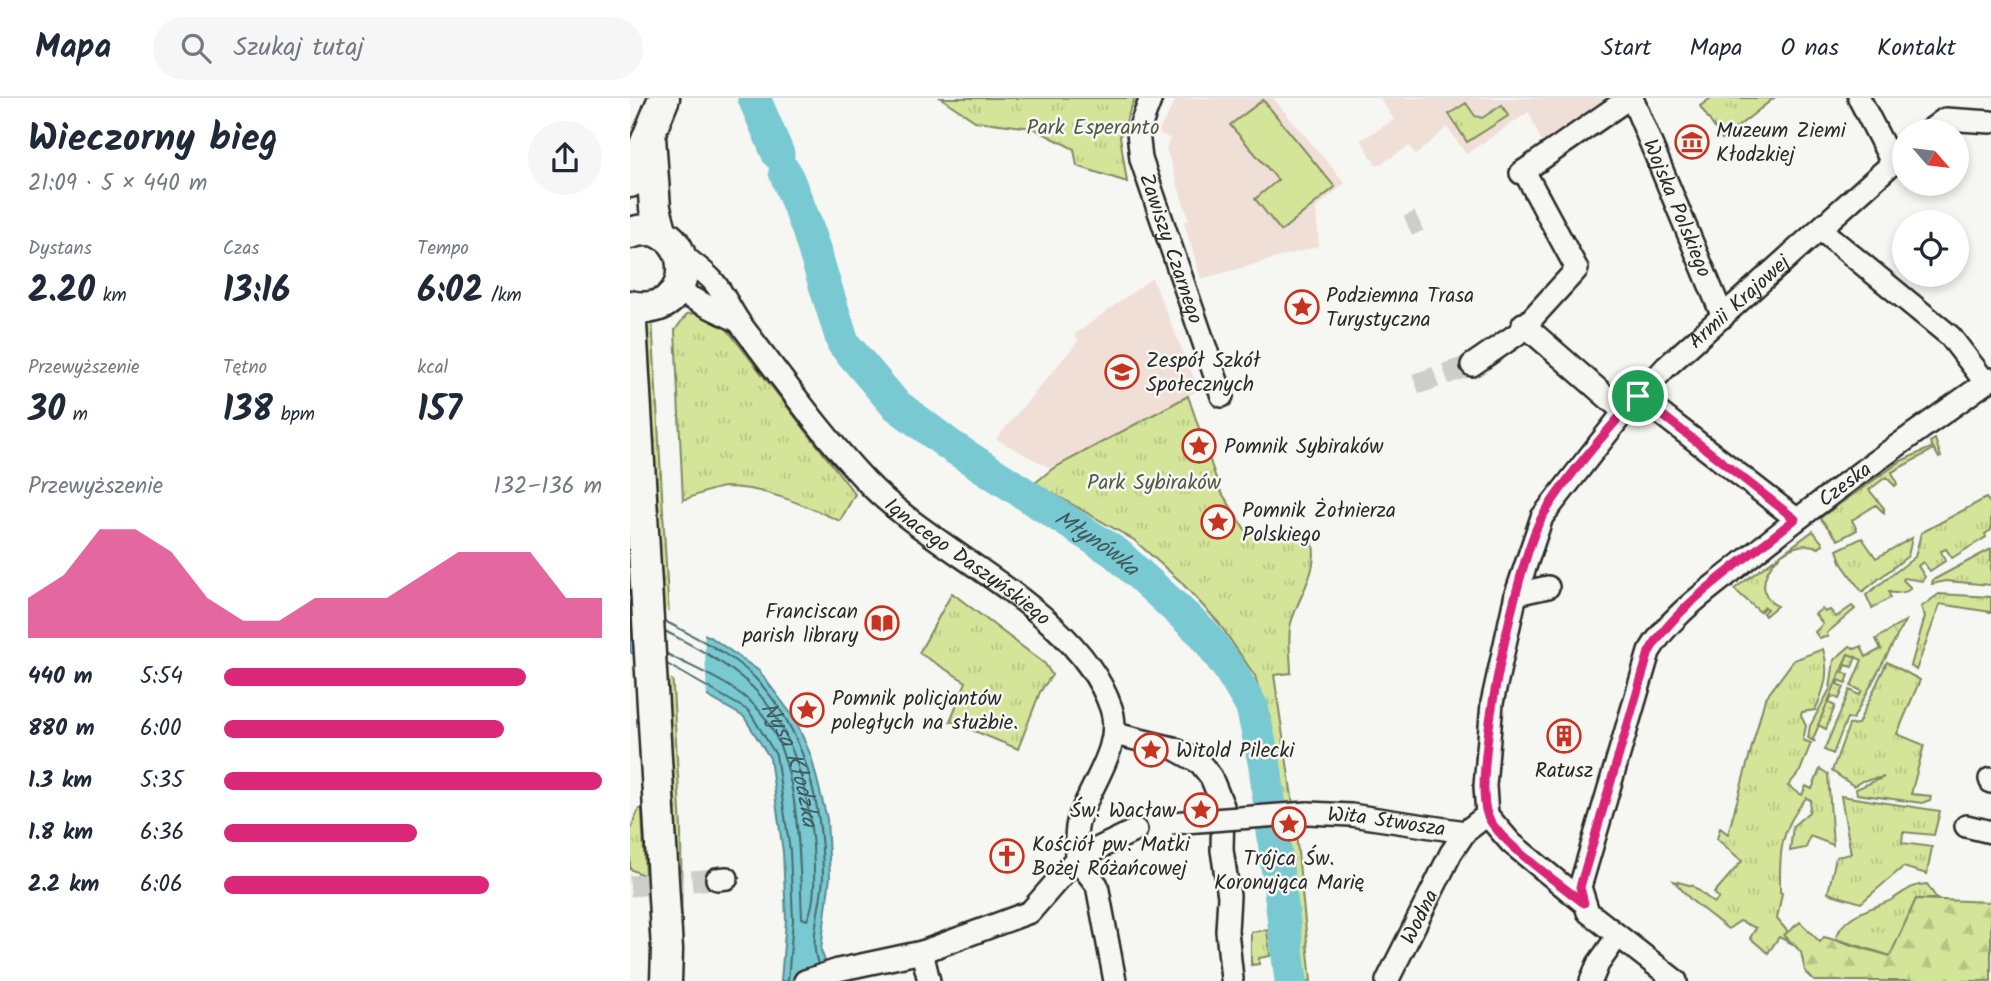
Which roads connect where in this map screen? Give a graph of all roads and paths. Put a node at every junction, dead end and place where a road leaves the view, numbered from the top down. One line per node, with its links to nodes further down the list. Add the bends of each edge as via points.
1 (664, 98): 7 (street)
2 (1151, 98): 21 (street, Zawiszy Czarnego, via 1138,132 1140,159)
3 (1631, 98): 16 (street, Wojska Polskiego); 18 (street, via 1522,172 1577,269)
4 (1859, 98): 8 (street)
5 (1969, 121): 6 (street)
6 (1991, 122)
7 (650, 137): 10 (street); 13 (street, via 655,208)
8 (1892, 149)
9 (1892, 164): 11 (street, Armii Krajowej)
10 (630, 182)
11 (1821, 230): 16 (street, Armii Krajowej); 20 (street, via 1950,336)
12 (630, 233): 13 (street, via 650,230)
13 (671, 244): 14 (street, via 683,267); 17 (street, Ignacego Daszyńskiego, via 714,283)
14 (677, 291): 15 (street, via 652,308); 17 (street, Ignacego Daszyńskiego)
15 (630, 306): 39 (street)
16 (1723, 317): 22 (street, Armii Krajowej)
17 (737, 321): 26 (street, Ignacego Daszyńskiego, via 866,482 1057,631 1095,672 1112,709)
18 (1525, 326): 19 (street); 22 (street)
19 (1472, 365)
20 (1989, 381): 23 (street, Czeska)
21 (1222, 396)
22 (1631, 404): 23 (street, via 1702,446); 25 (street, Armii Krajowej, via 1538,527)
23 (1795, 519): 34 (street, Czeska, via 1658,637 1643,668 1580,887)
24 (1548, 587): 25 (street)
25 (1516, 594): 27 (street, Armii Krajowej, via 1492,703)
26 (1115, 734): 33 (street, via 1077,824); 38 (street, via 1173,748 1200,763 1211,777 1223,806)
27 (1487, 815): 31 (street, Wodna); 34 (street, via 1511,843)
28 (1171, 823): 31 (street, Wita Stwosza, bridge, via 1308,813)
29 (1966, 826): 32 (street)
30 (1140, 829): 33 (street)
31 (1465, 832): 37 (street, Wodna, via 1451,853)
32 (1991, 832)
33 (1076, 859): 36 (street, via 1030,912); 42 (street, via 1097,885)
34 (1584, 903): 35 (street)
35 (1617, 937): 43 (street); 44 (street)
36 (922, 952): 40 (street); 41 (street)
37 (1396, 978)
38 (1232, 979)
39 (666, 981)
40 (804, 981)
41 (929, 981)
42 (1115, 981)
43 (1591, 981)
44 (1676, 981)

